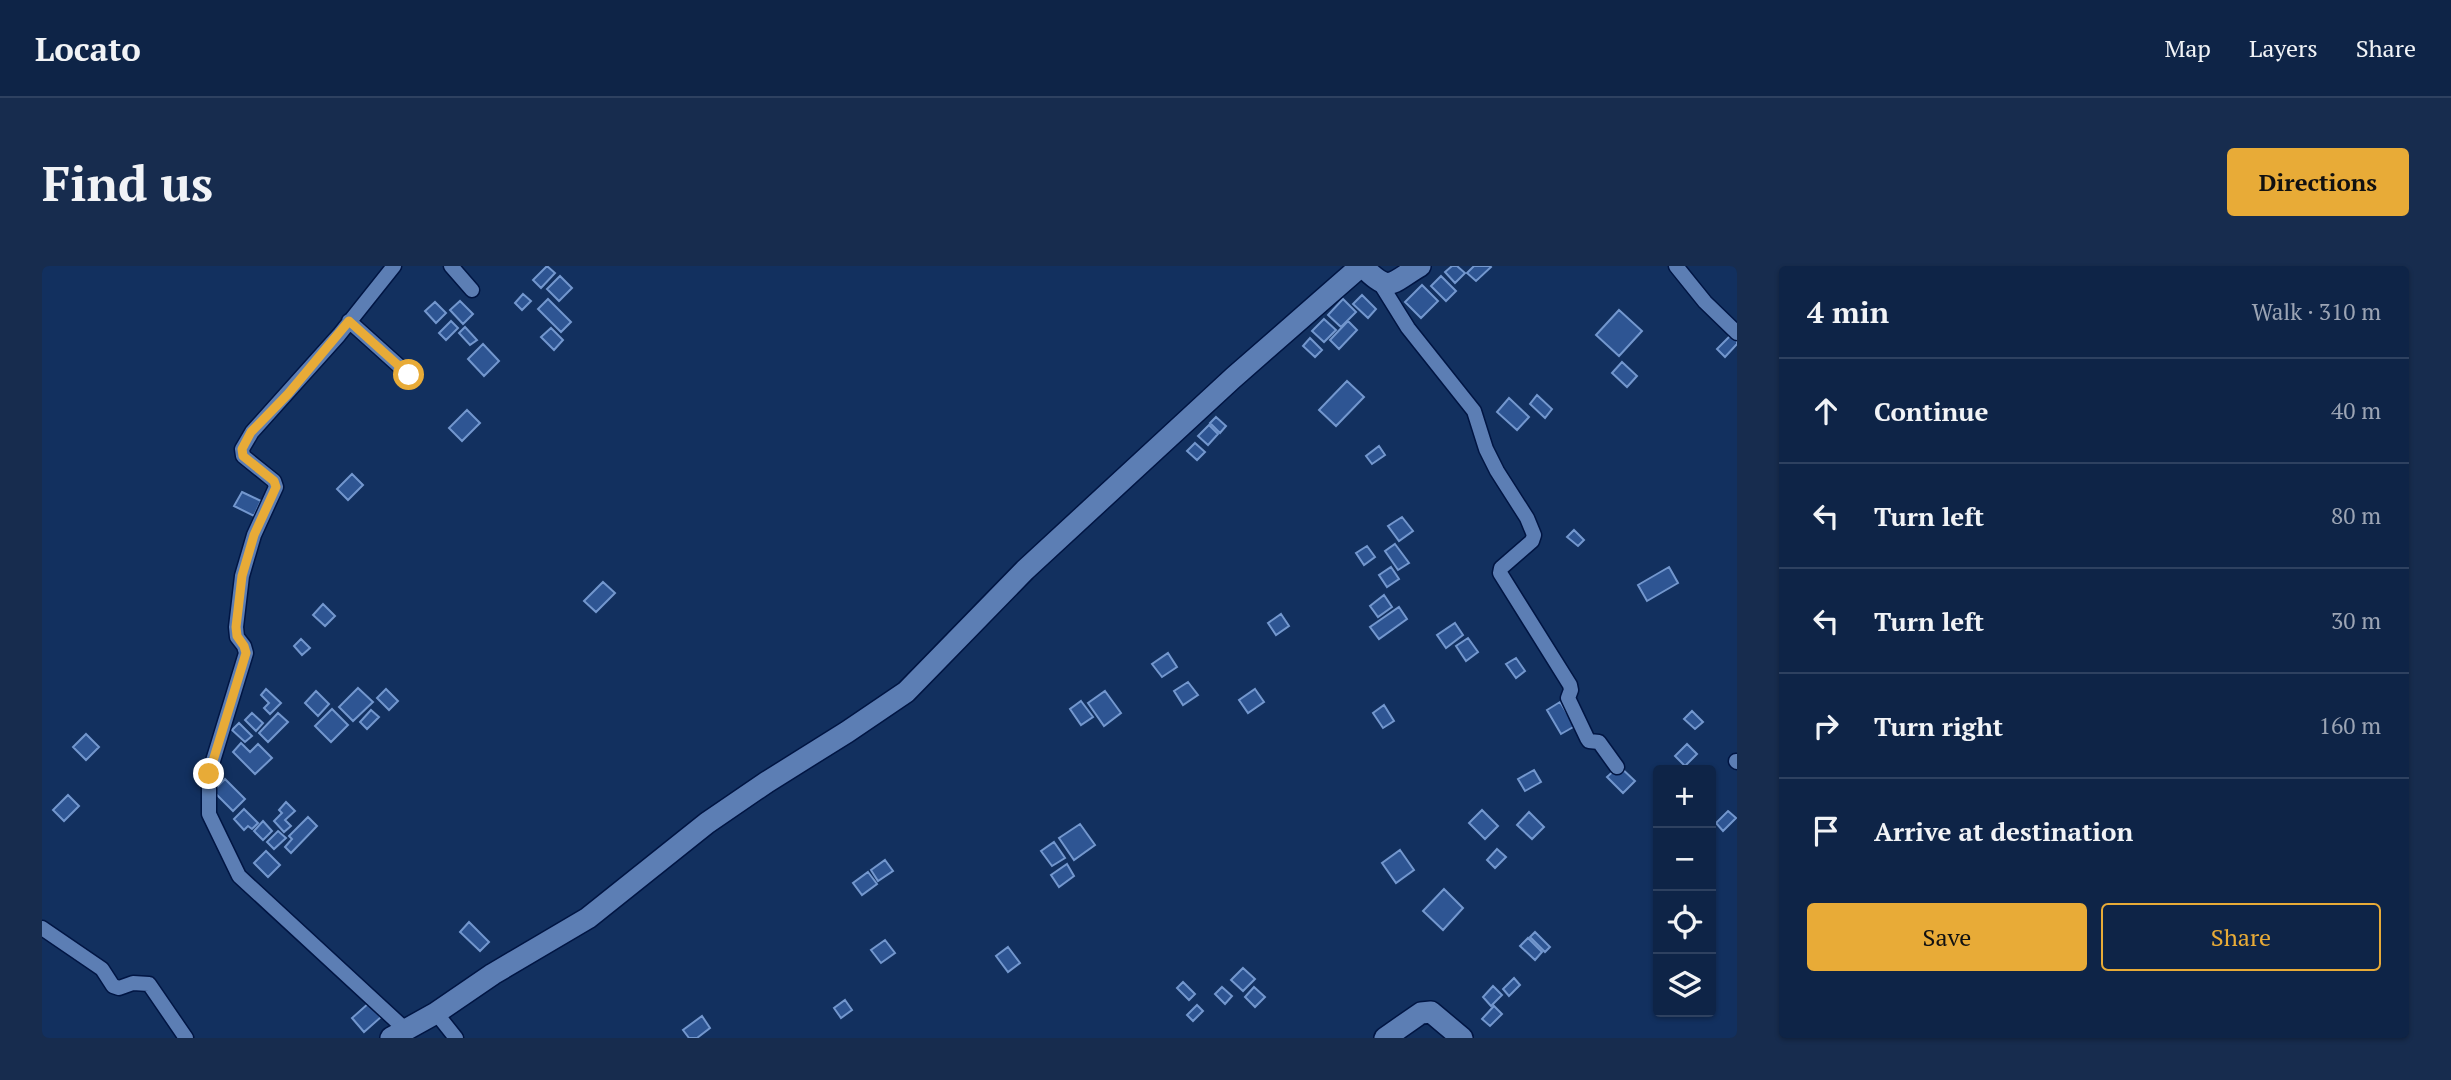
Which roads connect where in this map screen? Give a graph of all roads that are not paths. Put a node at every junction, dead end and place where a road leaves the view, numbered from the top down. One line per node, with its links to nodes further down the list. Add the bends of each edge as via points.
1 (394, 266): 8 (street)
2 (451, 266): 7 (street)
3 (1362, 266): 6 (street); 13 (street, via 1025,570 906,692 707,822 588,918)
4 (1420, 266): 6 (street, via 1391,284)
5 (1676, 266): 9 (street)
6 (1380, 283): 11 (street, via 1408,328 1474,411 1486,449 1527,518 1535,535 1500,573 1570,685 1567,698 1587,738 1598,742)
7 (472, 290)
8 (349, 321): 10 (street); 14 (street, via 251,432 242,449 243,456 276,487 242,576 236,627 246,653 209,774 209,814 239,876)
9 (1737, 334)
10 (409, 375)
11 (1616, 767)
12 (42, 928): 15 (street, via 102,969 113,986 149,984)
13 (436, 1013): 14 (street); 16 (street)
14 (398, 1034)
15 (186, 1038)
16 (456, 1038)
17 (1385, 1038): 18 (street, via 1421,1013 1431,1012)
18 (1462, 1038)

